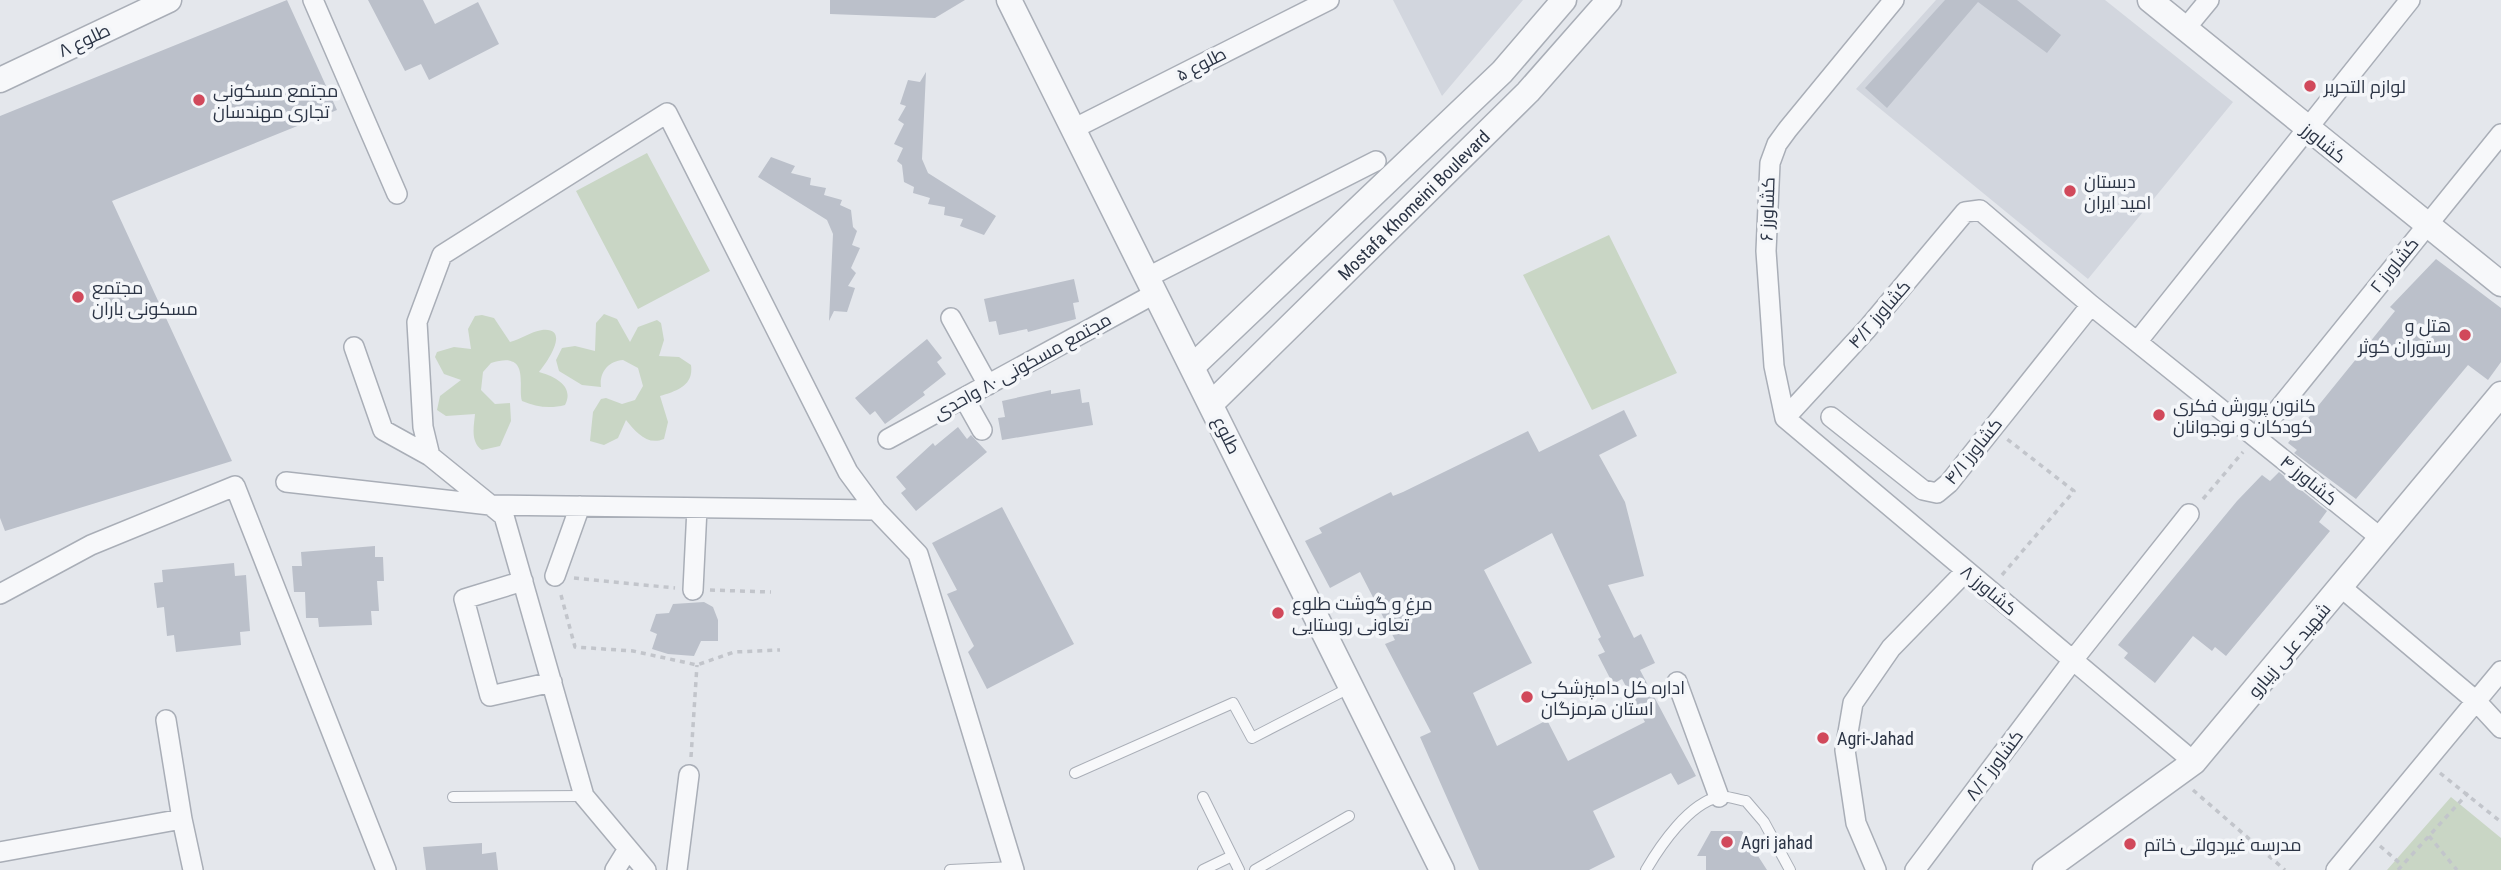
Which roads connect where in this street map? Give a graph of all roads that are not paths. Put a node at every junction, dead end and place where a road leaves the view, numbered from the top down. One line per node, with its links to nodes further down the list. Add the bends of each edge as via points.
1 (169, 0): 12 (street, طلوع ۸)
2 (313, 0): 17 (street)
3 (1009, 0): 13 (street, طلوع)
4 (1329, 0): 13 (street, طلوع ۵)
5 (1564, 0): 20 (street, Mostafa Khomeini Boulevard, via 1502,72)
6 (1609, 0): 21 (street, Mostafa Khomeini Boulevard, via 1528,92)
7 (1894, 0): 34 (street, کشاورز ۶, via 1782,136 1770,163 1766,251 1774,366)
8 (2150, 0): 11 (street, کشاورز)
9 (2209, 0): 11 (street)
10 (2410, 0): 14 (street)
11 (2185, 29): 14 (street, کشاورز)
12 (0, 80)
13 (1073, 129): 23 (street, طلوع)
14 (2307, 130): 19 (street, کشاورز); 26 (street)
15 (2501, 135): 19 (street, کشاورز ۲)
16 (1376, 161): 23 (street, مجتمع مسکونی ۸۰ واحدی)
17 (397, 194)
18 (1972, 209): 24 (street, کشاورز ۴, via 1980,209); 34 (street, کشاورز ۴/۲)
19 (2427, 225): 22 (street, کشاورز); 36 (street, کشاورز ۲)
20 (1340, 227): 21 (street); 28 (street, Mostafa Khomeini Boulevard)
21 (1365, 253): 32 (street, Mostafa Khomeini Boulevard)
22 (2501, 284)
23 (1152, 285): 28 (street, طلوع); 29 (street, مجتمع مسکونی ۸۰ واحدی)
24 (2091, 305): 26 (street, کشاورز ۴); 33 (street, کشاورز ۴/۱, via 1937,493 1923,490)
25 (951, 318): 29 (street)
26 (2137, 342): 36 (street, کشاورز ۴)
27 (354, 347): 38 (street, via 383,430)
28 (1193, 366): 32 (street, طلوع)
29 (988, 385): 31 (street, مجتمع مسکونی ۸۰ واحدی)
30 (2501, 394): 45 (street, شهید علی زیبارو)
31 (964, 398): 35 (street); 37 (street, مجتمع مسکونی ۸۰ واحدی)
32 (1211, 404): 56 (street, طلوع)
33 (1831, 417)
34 (1785, 418): 46 (street, کشاورز ۸)
35 (982, 430)
36 (2256, 437): 45 (street, کشاورز ۴)
37 (888, 439)
38 (430, 456): 40 (street); 43 (street, via 423,427 417,321 442,255 667,113 848,472)
39 (286, 482): 40 (street)
40 (491, 505): 41 (street); 48 (street, via 504,516)
41 (580, 506): 42 (street); 47 (street)
42 (696, 508): 43 (street); 50 (street)
43 (876, 510): 73 (street, via 918,554)
44 (2189, 514): 52 (street, کشاورز ۸/۲)
45 (2382, 539): 49 (street, شهید علی زیبارو)
46 (1966, 571): 52 (street, کشاورز ۸); 85 (street, via 1891,648 1853,703 1844,750 1856,822)
47 (555, 576)
48 (523, 581): 54 (street); 54 (street, via 464,599 491,696)
49 (2342, 587): 57 (street); 60 (street, شهید علی زیبارو)
50 (692, 590)
51 (0, 594): 75 (street, via 91,545 235,486)
52 (2073, 660): 60 (street, کشاورز ۸); 86 (street, کشاورز ۸/۲)
53 (2501, 671): 57 (street)
54 (552, 682): 63 (street)
55 (1677, 682): 66 (street)
56 (1352, 687): 61 (lane, via 1252,738 1233,703); 72 (street, طلوع)
57 (2476, 701): 59 (street); 88 (street)
58 (166, 720): 68 (street)
59 (2501, 727)
60 (2185, 769): 87 (street, شهید علی زیبارو)
61 (1075, 773)
62 (690, 775): 78 (street)
63 (584, 796): 64 (lane); 69 (street)
64 (453, 797)
65 (1203, 797): 71 (lane)
66 (1719, 797): 83 (lane, via 1668,834); 84 (lane, via 1746,801 1764,822)
67 (1349, 816): 82 (lane)
68 (182, 819): 70 (street); 74 (street)
69 (628, 849): 76 (street); 77 (street)
70 (0, 852)
71 (1232, 856): 80 (lane); 81 (lane)
72 (1435, 868)
73 (1014, 869): 79 (lane)
74 (193, 870)
75 (386, 870)
76 (615, 870)
77 (646, 870)
78 (677, 870)
79 (950, 870)
80 (1203, 870)
81 (1239, 870)
82 (1255, 870)
83 (1646, 870)
84 (1790, 870)
85 (1876, 870)
86 (1915, 870)
87 (2045, 870)
88 (2336, 870)

